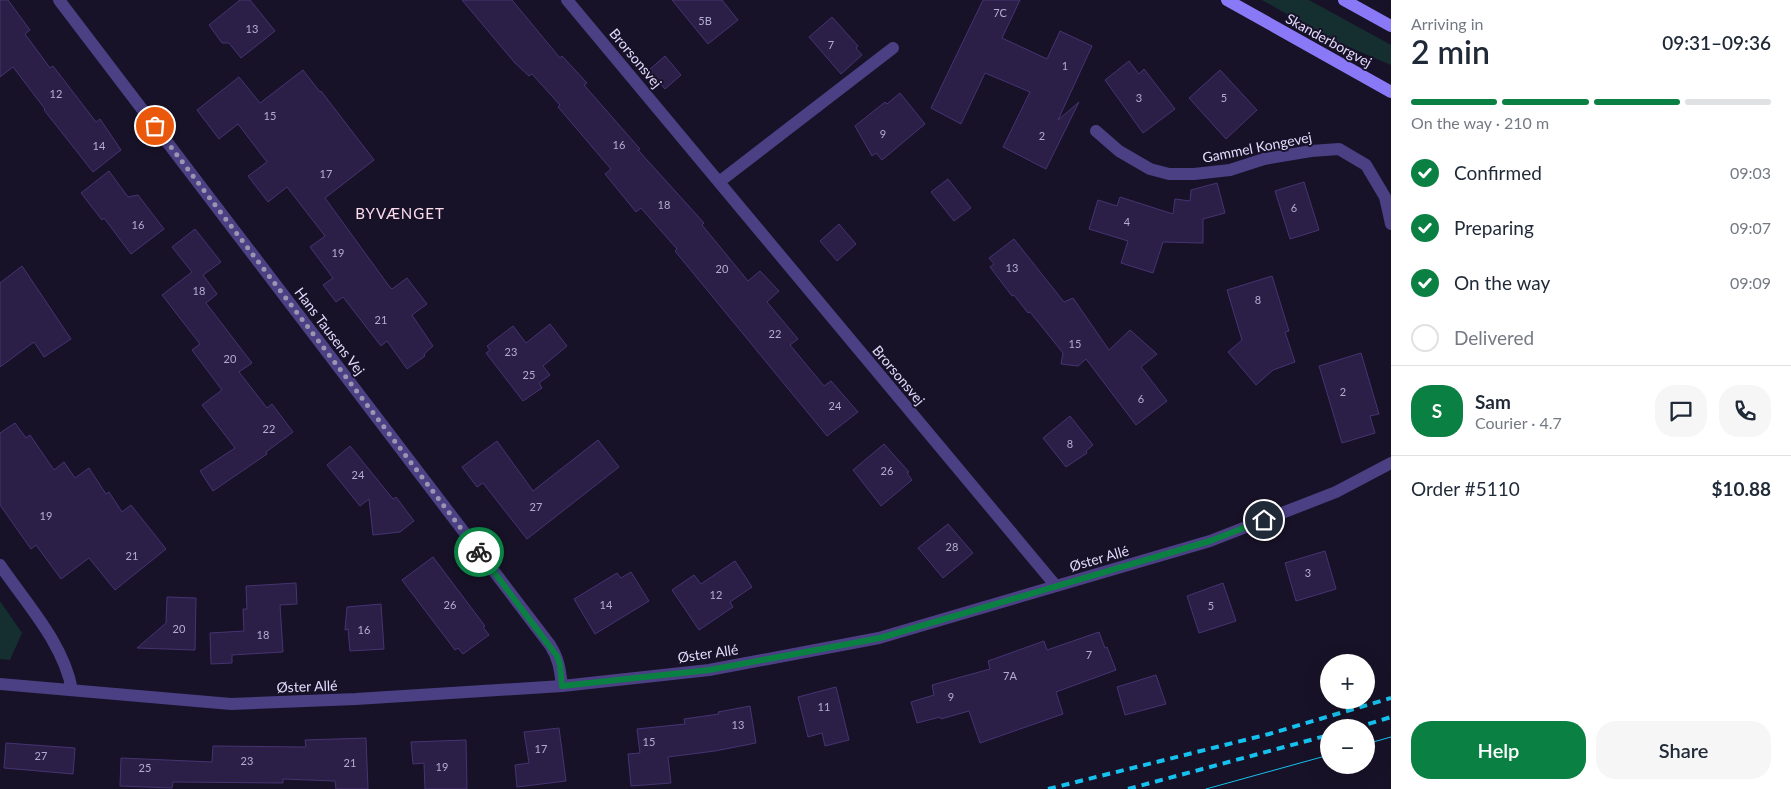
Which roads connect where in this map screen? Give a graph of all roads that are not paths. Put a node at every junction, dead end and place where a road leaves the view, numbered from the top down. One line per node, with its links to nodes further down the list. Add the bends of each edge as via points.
1 (59, 0): 15 (street, Hans Tausens Vej, via 550,645 560,665)
2 (567, 0): 9 (street, Brorsonsvej)
3 (1227, 0): 7 (street, Skanderborgvej)
4 (1344, 0): 5 (street)
5 (1391, 26)
6 (893, 48): 9 (street)
7 (1391, 92)
8 (1096, 132): 10 (street, Gammel Kongevej, via 1118,151 1150,169 1169,174 1230,170 1264,159 1339,149 1366,165 1385,197)
9 (719, 182): 13 (street, Brorsonsvej)
10 (1391, 224)
11 (1391, 464): 13 (street, Øster Allé, via 1336,492 1210,541)
12 (0, 565): 16 (street, via 64,660)
13 (1056, 586): 15 (street, Øster Allé, via 880,638 709,670)
14 (0, 684): 16 (street, Øster Allé)
15 (562, 686): 16 (street, Øster Allé, via 231,704)
16 (72, 690)

